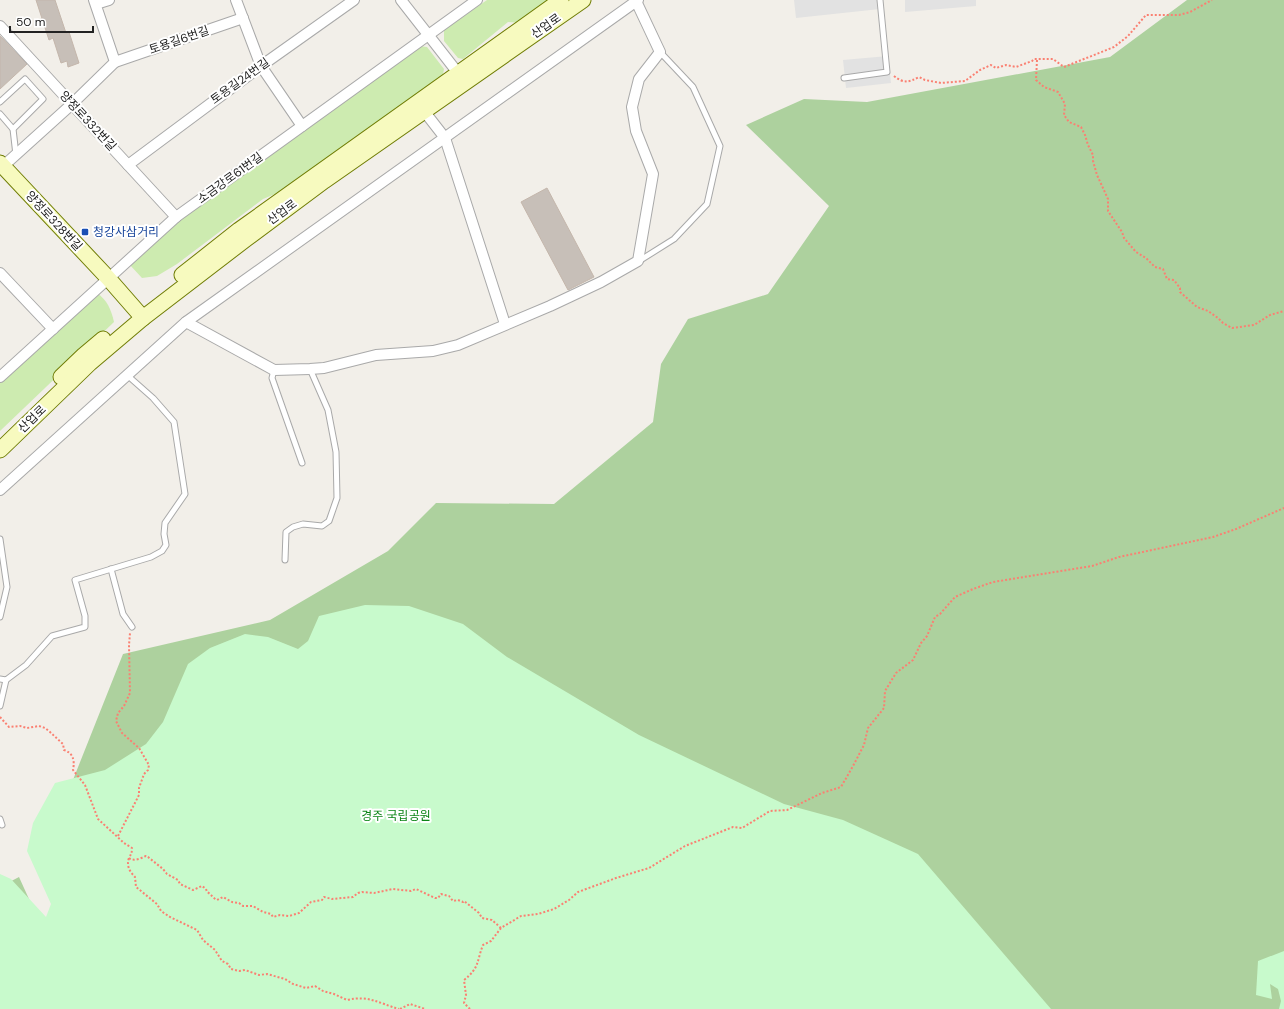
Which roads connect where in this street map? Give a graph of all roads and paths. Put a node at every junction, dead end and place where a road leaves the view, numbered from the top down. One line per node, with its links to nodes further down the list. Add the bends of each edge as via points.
1 (109, 0): 11 (street)
2 (236, 0): 12 (street)
3 (354, 0): 18 (street, 토용길24번길)
4 (401, 0): 14 (street)
5 (477, 0): 14 (street, 소금강로61번길)
6 (561, 0): 20 (street, 산업로)
7 (583, 0): 24 (street, 산업로)
8 (880, 0): 19 (lane)
9 (1212, 0): 16 (path, via 1179,15 1146,15 1128,36 1114,47 1064,67 1053,59)
10 (637, 1): 15 (street); 28 (street)
11 (95, 2): 17 (street)
12 (242, 18): 17 (street, 토용길6번길); 18 (street)
13 (0, 26): 23 (street, 양정로332번길)
14 (428, 35): 20 (street); 26 (street, 소금강로61번길)
15 (660, 52): 33 (street, via 639,79 632,107 636,131 653,174); 33 (lane, via 693,87 720,146 707,204 674,239)
16 (1037, 60): 19 (path, via 1016,67 1006,65 996,68 991,65 965,81 946,83 920,78 910,82 899,80); 36 (path, via 1036,80 1044,87 1058,92 1065,104 1064,115 1068,122 1081,127 1108,199 1108,211 1130,247 1155,267 1163,269 1167,279 1174,280 1180,292 1197,307 1232,328 1254,325 1270,315)
17 (115, 62): 23 (street, 토용길6번길)
18 (261, 66): 26 (street); 30 (street, 토용길24번길)
19 (887, 72): 21 (lane)
20 (458, 73): 37 (street, 산업로, via 239,230)
21 (844, 78)
22 (0, 102): 27 (lane, via 25,79 43,99)
23 (72, 104): 29 (street, 토용길6번길); 30 (street, 양정로332번길)
24 (424, 111): 28 (street); 37 (street, 산업로)
25 (0, 114): 27 (lane)
26 (302, 126): 32 (street, 소금강로61번길)
27 (13, 129): 29 (lane)
28 (445, 138): 38 (street); 39 (street)
29 (16, 154): 31 (street, 토용길6번길)
30 (128, 165): 32 (street, 양정로332번길)
31 (1, 166): 35 (street, 양정로328번길)
32 (176, 217): 35 (street, 소금강로61번길)
33 (638, 261): 39 (street, via 601,282)
34 (0, 273): 40 (street)
35 (108, 278): 37 (street, 양정로328번길); 40 (street, 소금강로61번길)
36 (1284, 311)
37 (140, 315): 45 (street, 산업로, via 84,355); 46 (street, 산업로)
38 (186, 322): 42 (street); 43 (street)
39 (505, 324): 41 (street, via 458,345 433,351 376,355)
40 (53, 329): 44 (street, 소금강로61번길)
41 (310, 369): 42 (street); 51 (lane, via 328,410 336,452 337,498 329,521 322,526 303,524 286,532)
42 (274, 370): 47 (lane, via 272,378)
43 (127, 375): 48 (street); 52 (lane, via 153,398 174,422 185,494 165,523 166,545 162,551 152,557)
44 (0, 378)
45 (0, 436)
46 (0, 450)
47 (302, 463)
48 (0, 490)
49 (1284, 508): 63 (path, via 1213,537 1118,557 1092,566 993,582 955,597 935,617 913,660 896,673 885,691 884,708 868,728 864,745 841,788 822,793 787,810 770,811 742,828 733,827 684,846 649,868 578,892 554,909 521,916)
50 (0, 539): 53 (lane, via 7,587)
51 (285, 560)
52 (111, 569): 54 (lane, via 123,614); 56 (lane, via 75,580 85,616 85,627 52,636 26,665)
53 (0, 617)
54 (132, 627): 61 (path, via 129,645 130,693 116,721 122,733 142,752 149,765 139,788 139,795)
55 (0, 679): 56 (lane)
56 (6, 680): 57 (lane)
57 (0, 706)
58 (0, 717): 61 (path, via 9,727 45,728 63,744 64,750 72,755 73,770 85,785 98,819)
59 (0, 819): 60 (lane)
60 (2, 825)
61 (118, 836): 62 (path, via 132,848)
62 (129, 858): 63 (path, via 135,860 148,857 191,890 202,886 217,900 223,897 243,906 253,906 273,917 299,914 312,902 324,897 353,897 358,892 374,893 394,888 411,891 416,889 435,898 441,894 449,896 452,902 464,901 482,918 492,920); 64 (path, via 129,871 135,877 136,886 170,917 197,930 203,940 231,968 260,975 267,974 306,988 315,986 347,1000 368,998)
63 (501, 928): 66 (path, via 491,942 483,946 478,965 464,980 464,1003)
64 (399, 1009): 65 (path, via 410,1004)
65 (425, 1009)
66 (470, 1009)

